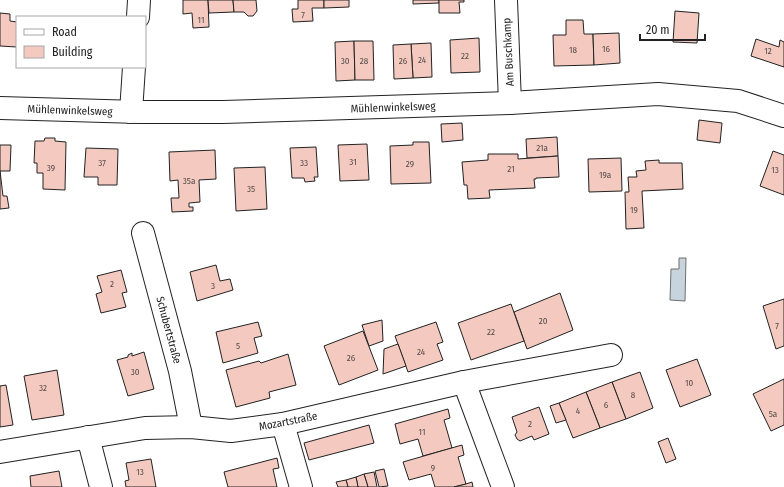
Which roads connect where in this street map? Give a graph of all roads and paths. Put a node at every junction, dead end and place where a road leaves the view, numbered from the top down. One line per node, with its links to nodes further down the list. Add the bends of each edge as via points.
1 (139, 0): 3 (street)
2 (506, 0): 5 (street, Am Buschkamp)
3 (138, 16)
4 (134, 68): 7 (street)
5 (510, 103): 7 (street, Mühlenwinkelsweg, via 223,112); 8 (street, Mühlenwinkelsweg, via 658,94 738,101)
6 (0, 108): 7 (street, Mühlenwinkelsweg)
7 (131, 112)
8 (784, 116)
9 (143, 233): 13 (street, Schubertstraße, via 180,371)
10 (610, 355): 11 (street, Mozartstraße)
11 (464, 382): 12 (street, Mozartstraße); 18 (street)
12 (283, 424): 13 (street, Mozartstraße, via 231,431); 17 (street)
13 (191, 427): 14 (street, Mozartstraße, via 145,428)
14 (88, 437): 15 (street, Mozartstraße); 16 (street)
15 (0, 452)
16 (101, 487)
17 (301, 487)
18 (503, 487)

